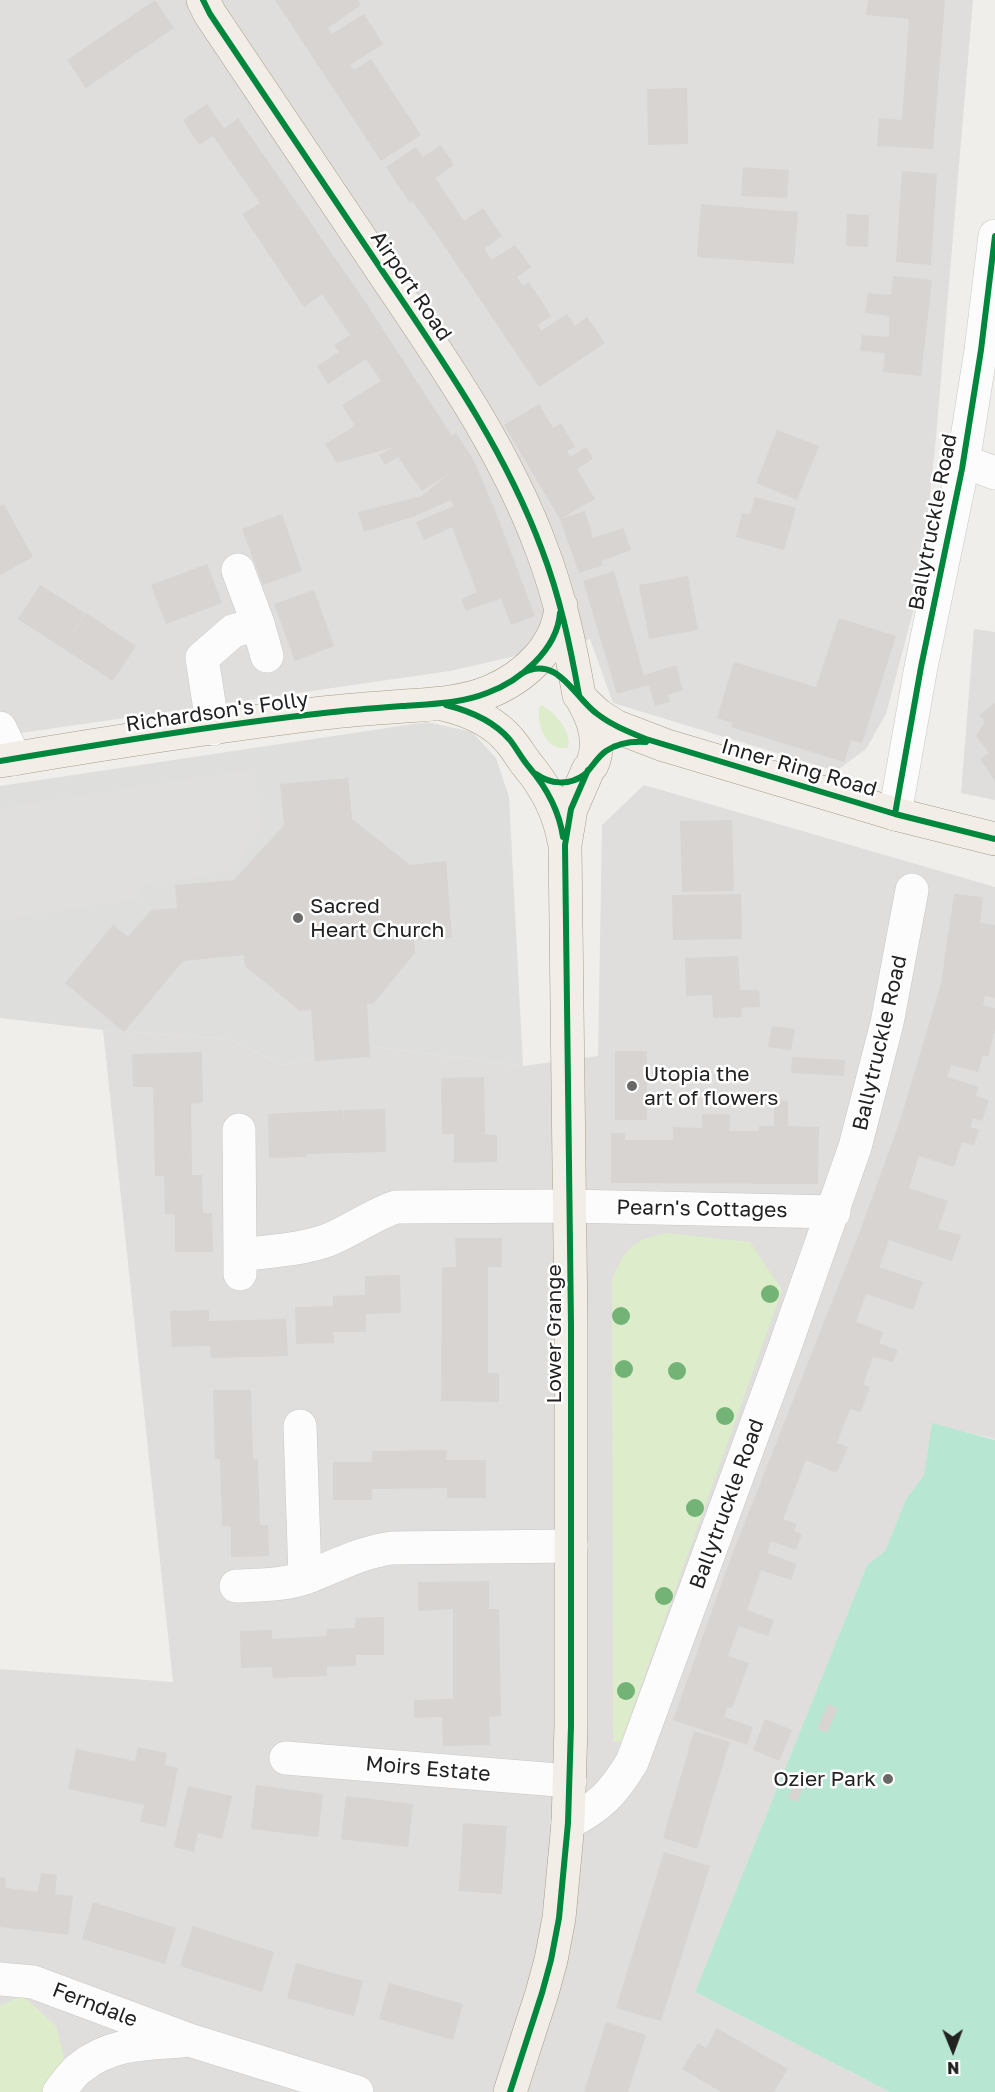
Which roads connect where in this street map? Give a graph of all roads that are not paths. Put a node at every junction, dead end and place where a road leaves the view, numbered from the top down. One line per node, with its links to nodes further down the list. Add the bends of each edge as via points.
1 (203, 0): 6 (main road, Airport Road, via 483,427 530,520)
2 (995, 236): 3 (street, Ballytruckle Road)
3 (963, 461): 4 (street); 18 (street, Ballytruckle Road)
4 (995, 473)
5 (238, 570): 7 (street)
6 (561, 606): 9 (main road, via 551,641); 10 (main road, Airport Road)
7 (258, 624): 8 (street); 13 (street, via 233,632 202,658)
8 (267, 656)
9 (518, 676): 10 (main road, via 532,670 552,672 564,678); 11 (main road, via 487,693); 16 (main road, via 509,692 509,724)
10 (581, 698): 14 (main road, via 617,727); 17 (main road, via 597,738)
11 (440, 704): 13 (main road, Richardson's Folly, via 323,713); 16 (main road, via 464,710 502,731)
12 (0, 728): 15 (street)
13 (213, 729): 15 (main road, Richardson's Folly)
14 (664, 745): 17 (main road, via 622,744 603,753); 18 (main road, Inner Ring Road)
15 (7, 760)
16 (526, 761): 17 (main road, via 551,782 577,779); 20 (main road, via 551,799)
17 (590, 768): 20 (main road, via 571,809)
18 (895, 814): 19 (main road, Inner Ring Road)
19 (995, 839)
20 (565, 845): 23 (main road, Lower Grange)
21 (912, 890): 24 (street, Ballytruckle Road, via 877,1070)
22 (238, 1130): 23 (street, Pearn's Cottages, via 240,1264 320,1243 396,1207)
23 (569, 1206): 24 (street, Pearn's Cottages); 26 (main road, Lower Grange)
24 (834, 1212): 31 (street, Ballytruckle Road, via 632,1762 605,1800)
25 (300, 1426): 27 (street)
26 (571, 1546): 27 (street, via 382,1549); 30 (main road, Lower Grange)
27 (305, 1578): 28 (street)
28 (236, 1586)
29 (286, 1758): 30 (street, Moirs Estate)
30 (570, 1782): 31 (main road, Lower Grange)
31 (568, 1823): 36 (main road, via 551,1960)
32 (0, 1978): 33 (street, Ferndale, via 33,1982)
33 (189, 2040): 34 (street, Ferndale, via 109,2049 80,2067); 35 (street, Ferndale)
34 (58, 2092)
35 (357, 2092)
36 (510, 2092)

